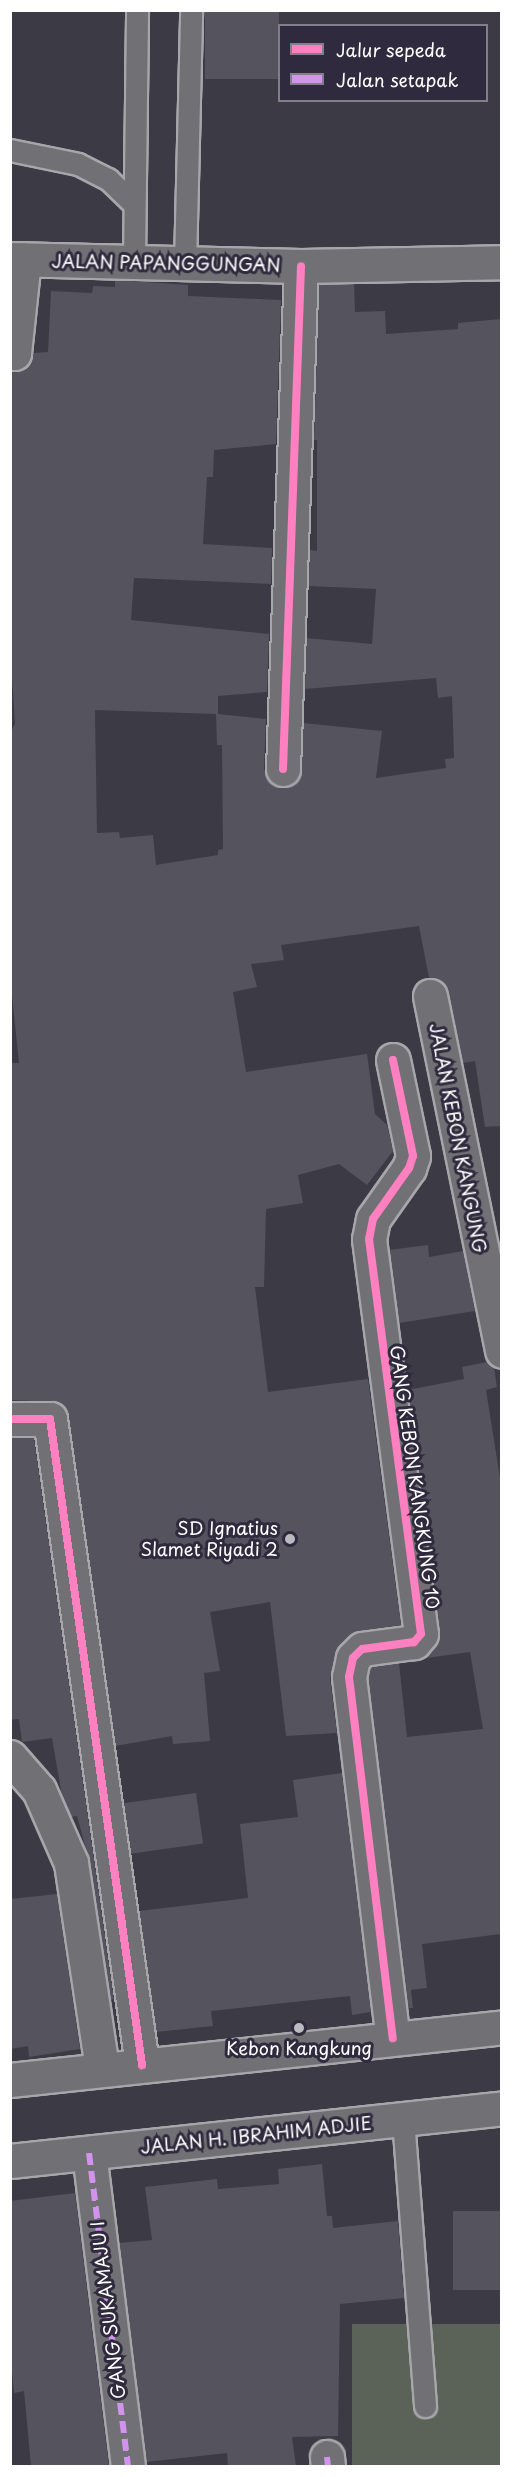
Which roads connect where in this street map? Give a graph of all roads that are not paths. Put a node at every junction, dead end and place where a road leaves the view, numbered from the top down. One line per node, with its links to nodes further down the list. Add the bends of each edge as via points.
1 (137, 10): 4 (lane)
2 (190, 10): 8 (lane)
3 (10, 150): 4 (lane, via 78,164 108,179)
4 (134, 204): 6 (lane)
5 (17, 259): 6 (street, JALAN PAPANGGUNGAN); 10 (street, via 14,353)
6 (134, 262): 8 (street, JALAN PAPANGGUNGAN)
7 (501, 262): 9 (street, JALAN PAPANGGUNGAN)
8 (185, 264): 9 (street, JALAN PAPANGGUNGAN)
9 (301, 266): 11 (street)
10 (10, 353)
11 (283, 769)
12 (430, 996): 14 (street, JALAN KEBON KANGUNG)
13 (393, 1060): 18 (street, GANG KEBON KANGKUNG 10, via 413,1156 409,1168 373,1219 369,1239 421,1634 414,1642 362,1649 353,1658 349,1677)
14 (501, 1351)
15 (10, 1419): 19 (street, via 50,1419)
16 (10, 1757): 20 (street, via 39,1790 71,1863)
17 (501, 2027): 18 (street)
18 (393, 2038): 19 (street)
19 (142, 2065): 20 (street)
20 (102, 2069): 21 (street)
21 (10, 2080)
22 (501, 2108): 23 (street, JALAN H. IBRAHIM ADJIE)
23 (403, 2119): 24 (street, JALAN H. IBRAHIM ADJIE); 26 (lane)
24 (89, 2153): 25 (street, JALAN H. IBRAHIM ADJIE); 27 (street, GANG SUKAMAJU I)
25 (10, 2161)
26 (425, 2406)
27 (128, 2466)

